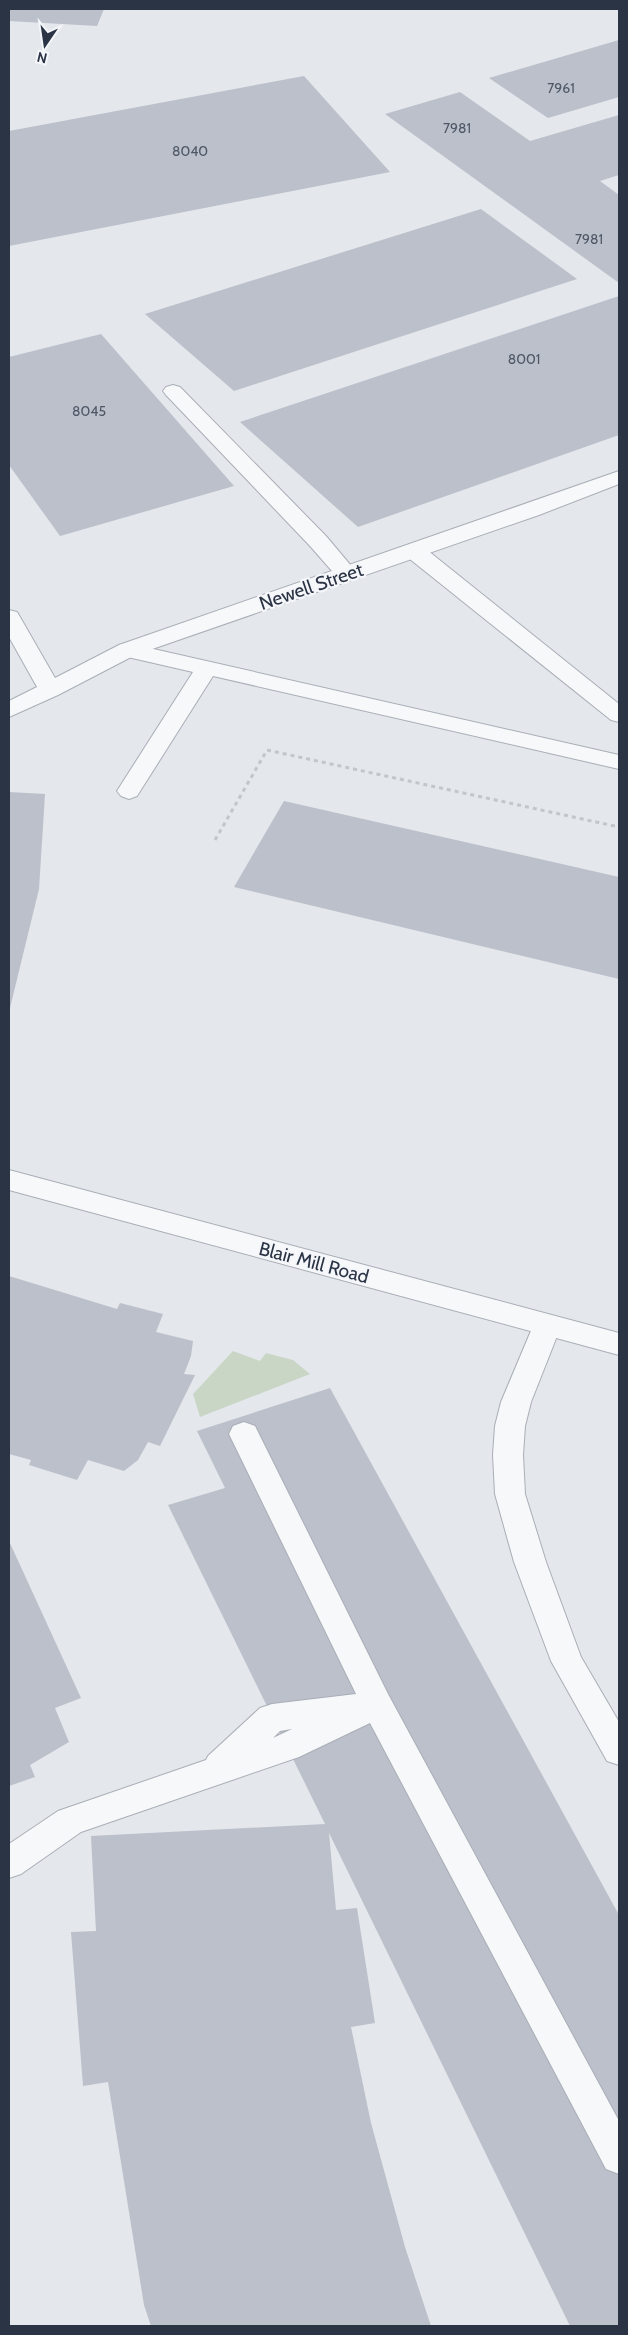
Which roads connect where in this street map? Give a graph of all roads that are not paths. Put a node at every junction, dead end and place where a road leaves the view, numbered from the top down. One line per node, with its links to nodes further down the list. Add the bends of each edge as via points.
1 (174, 391): 4 (street)
2 (619, 477): 3 (street, Newell Street)
3 (414, 551): 4 (street, Newell Street); 10 (street)
4 (347, 574): 6 (street, Newell Street)
5 (9, 617): 8 (street)
6 (127, 650): 7 (street); 8 (street, Newell Street)
7 (206, 669): 11 (street); 12 (street)
8 (50, 690): 9 (street, Newell Street)
9 (9, 710)
10 (619, 715)
11 (619, 762)
12 (129, 791)
13 (9, 1180): 14 (street, Blair Mill Road)
14 (547, 1326): 15 (street, Blair Mill Road); 18 (street, via 516,1402 510,1426 510,1494 530,1562 568,1661)
15 (619, 1344)
16 (244, 1434): 17 (street)
17 (377, 1704): 19 (street, via 287,1747 70,1821); 20 (street)
18 (619, 1751)
19 (9, 1863)
20 (619, 2157)

